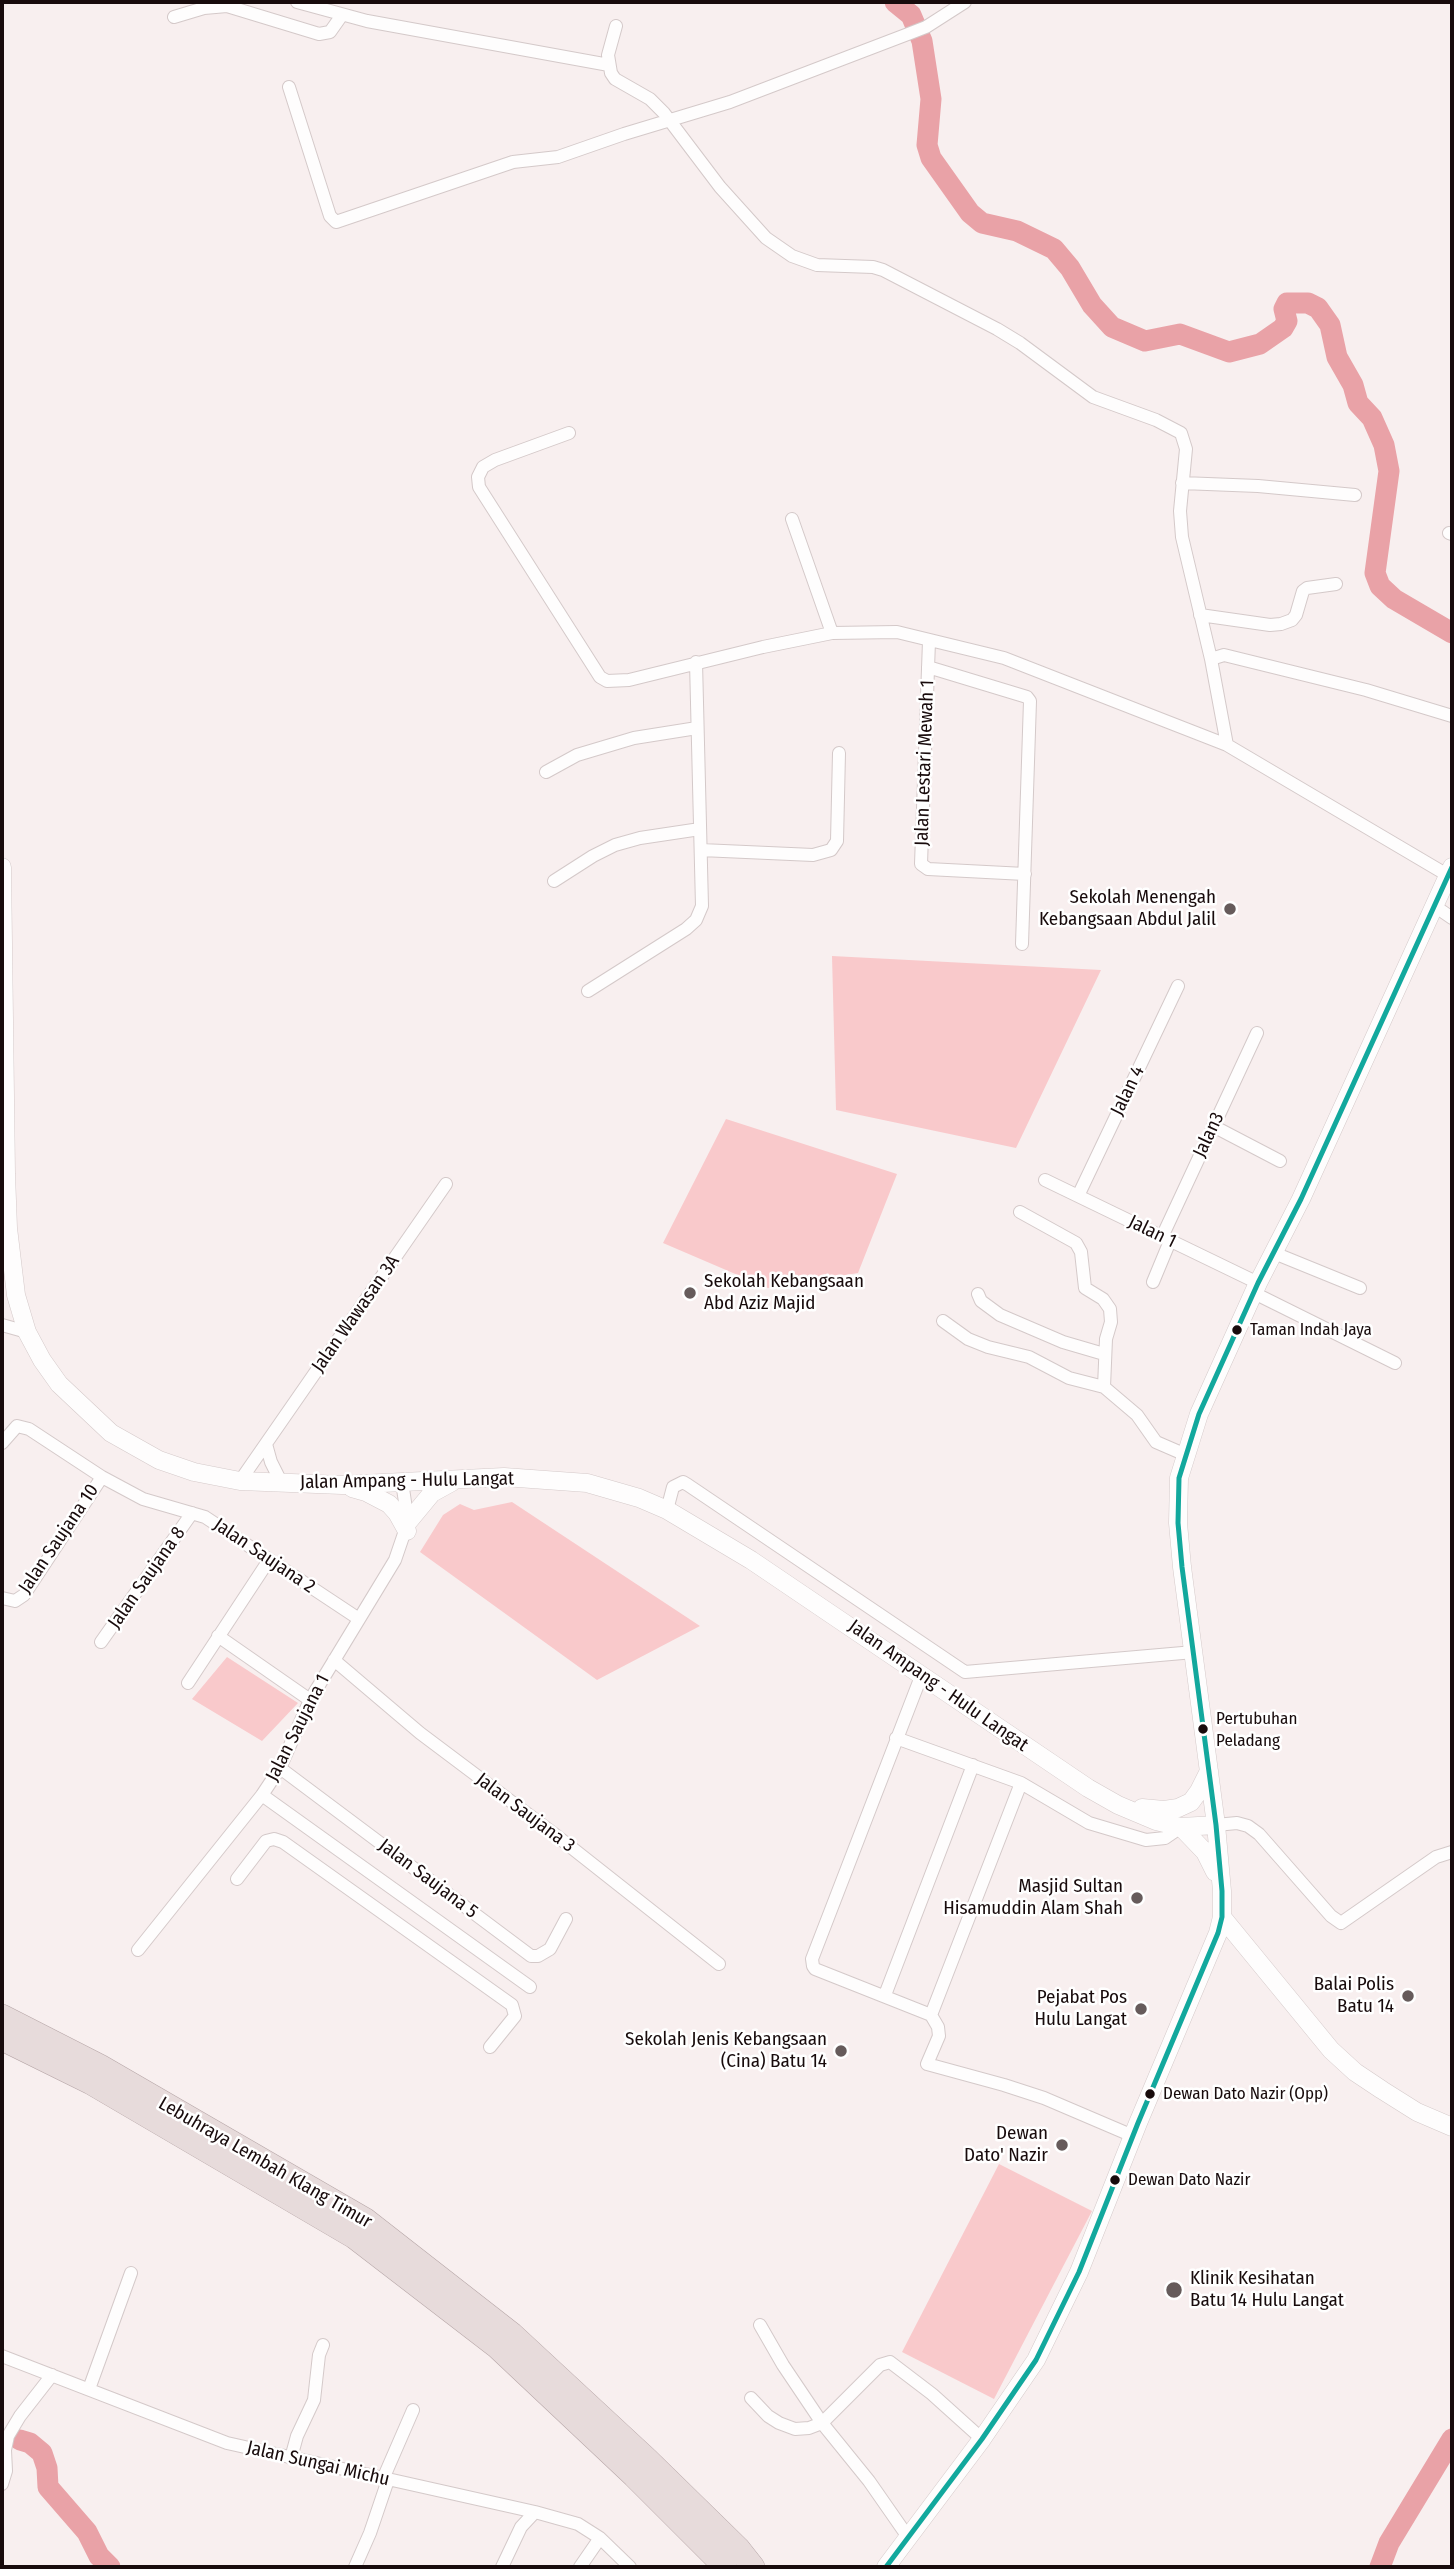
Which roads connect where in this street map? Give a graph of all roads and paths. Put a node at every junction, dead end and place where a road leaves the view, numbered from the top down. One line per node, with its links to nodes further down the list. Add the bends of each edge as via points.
1 (297, 2): 3 (street)
2 (965, 2): 8 (street, via 926,27 730,102)
3 (342, 15): 4 (street, via 330,32 318,34 227,6); 6 (street)
4 (174, 17)
5 (615, 26): 6 (street)
6 (609, 65): 8 (street, via 615,79 650,99)
7 (289, 87): 8 (street, via 330,216 336,222 513,162 558,157)
8 (670, 120): 10 (street, via 766,238 792,256 817,265 883,270 997,329 1093,397 1174,428 1186,449)
9 (569, 433): 18 (street, via 483,467 479,487 600,677 629,680)
10 (1182, 483): 11 (street); 14 (street, via 1182,537)
11 (1355, 495)
12 (792, 519): 15 (street)
13 (1336, 584): 14 (street, via 1307,588 1296,615 1281,624)
14 (1200, 615): 17 (street)
15 (832, 634): 16 (street, via 897,632); 18 (street)
16 (929, 640): 19 (street, Jalan Lestari Mewah 1); 22 (street, via 1004,657)
17 (1211, 659): 20 (street, via 1224,655); 22 (street)
18 (696, 662): 21 (street)
19 (928, 667): 29 (street, via 1029,699); 29 (street, Jalan Lestari Mewah 1, via 921,864 928,869)
20 (1452, 716)
21 (696, 728): 24 (street, via 634,738 577,755); 25 (street)
22 (1227, 745): 28 (street)
23 (839, 752): 26 (street, via 837,841 831,850 813,855)
24 (546, 772)
25 (700, 829): 26 (street); 30 (street, via 615,845)
26 (701, 850): 35 (street, via 702,906 696,920)
27 (2, 867): 37 (street, Jalan Ampang - Hulu Langat)
28 (1450, 871): 31 (street)
29 (1025, 874): 33 (street)
30 (554, 881)
31 (1436, 907): 32 (street); 45 (street)
32 (1452, 918)
33 (1022, 944)
34 (1178, 986): 42 (street, Jalan 4)
35 (588, 991)
36 (1257, 1033): 38 (street, Jalan3)
37 (4, 1126): 52 (street, Jalan Ampang - Hulu Langat, via 11,1266)
38 (1213, 1126): 39 (street); 44 (street, Jalan3)
39 (1280, 1161)
40 (1045, 1180): 42 (street, Jalan 1)
41 (446, 1184): 57 (street, Jalan Wawasan 3A)
42 (1078, 1196): 44 (street, Jalan 1)
43 (1020, 1212): 53 (street, via 1080,1248 1085,1288 1110,1309)
44 (1166, 1239): 46 (street, Jalan3); 47 (street, Jalan 1)
45 (1274, 1252): 47 (street); 48 (street)
46 (1153, 1282)
47 (1256, 1288): 54 (street, Jalan 1); 58 (street, via 1199,1414)
48 (1360, 1289)
49 (978, 1294): 53 (street, via 1000,1315)
50 (943, 1321): 55 (street, via 968,1339)
51 (2, 1325): 52 (street)
52 (27, 1332): 61 (street, Jalan Ampang - Hulu Langat, via 59,1384 111,1433 159,1460)
53 (1104, 1354): 55 (street)
54 (1395, 1363)
55 (1104, 1387): 58 (street, via 1136,1415 1156,1442)
56 (2, 1443): 59 (street, Jalan Saujana 2, via 17,1426 29,1429)
57 (267, 1444): 61 (street, Jalan Wawasan 3A); 63 (street)
58 (1186, 1455): 73 (street, via 1179,1478 1178,1523)
59 (102, 1476): 66 (street, Jalan Saujana 2, via 143,1499); 69 (street, Jalan Saujana 10, via 24,1595 15,1601)
60 (458, 1479): 62 (street, Jalan Ampang - Hulu Langat); 65 (street, Jalan Ampang - Hulu Langat, via 587,1483); 67 (street, via 432,1493)
61 (240, 1481): 63 (street, Jalan Ampang - Hulu Langat)
62 (402, 1482): 64 (street, Jalan Ampang - Hulu Langat); 67 (street)
63 (282, 1484): 64 (street, Jalan Ampang - Hulu Langat)
64 (342, 1485): 67 (street, via 389,1504)
65 (667, 1510): 73 (street, via 673,1487 683,1482 965,1672); 75 (street, Jalan Ampang - Hulu Langat)
66 (192, 1513): 68 (street, Jalan Saujana 2); 72 (street, Jalan Saujana 8)
67 (407, 1526): 70 (street, Jalan Saujana 1, via 395,1560)
68 (269, 1560): 70 (street, Jalan Saujana 2); 71 (street)
69 (2, 1598)
70 (359, 1619): 74 (street, Jalan Saujana 1)
71 (218, 1636): 76 (street); 77 (street)
72 (101, 1642)
73 (1194, 1652): 81 (street)
74 (334, 1660): 77 (street, Jalan Saujana 1); 94 (street, Jalan Saujana 3, via 420,1733)
75 (922, 1674): 78 (street); 84 (street, Jalan Ampang - Hulu Langat, via 1059,1770)
76 (188, 1683)
77 (310, 1700): 80 (street, Jalan Saujana 1)
78 (896, 1738): 79 (street); 96 (street, via 812,1959 815,1969)
79 (973, 1765): 82 (street); 96 (street)
80 (280, 1769): 83 (street, Jalan Saujana 1); 91 (street, Jalan Saujana 5, via 531,1956 550,1949)
81 (1209, 1770): 84 (street, via 1191,1802 1178,1808); 85 (street)
82 (1021, 1783): 86 (street, via 1088,1823 1126,1834 1156,1840); 97 (street)
83 (262, 1795): 89 (street, Jalan Saujana 5); 93 (street, Jalan Saujana 1)
84 (1118, 1805): 86 (street, Jalan Ampang - Hulu Langat)
85 (1216, 1825): 86 (street, Jalan Ampang - Hulu Langat); 87 (street, via 1237,1823 1259,1834 1342,1923 1436,1857); 90 (street)
86 (1181, 1827): 90 (street, via 1206,1852 1215,1872)
87 (1452, 1852)
88 (237, 1879): 92 (street, via 266,1841 274,1839)
89 (413, 1903): 92 (street); 95 (street, Jalan Saujana 5)
90 (1222, 1917): 101 (street, via 1331,2050 1355,2072 1417,2112); 102 (street)
91 (566, 1919)
92 (399, 1924): 100 (street, via 512,2005 515,2016)
93 (138, 1950)
94 (719, 1964)
95 (530, 1987)
96 (885, 1995): 97 (street)
97 (931, 2015): 102 (street, via 939,2036 927,2064 1044,2098)
98 (2, 2016): 105 (highway, Lebuhraya Lembah Klang Timur, via 100,2066 366,2220)
99 (2, 2039): 105 (highway, Lebuhraya Lembah Klang Timur, via 91,2082 354,2237)
100 (489, 2047)
101 (1452, 2127)
102 (1133, 2136): 113 (street, via 1079,2272 1036,2360)
103 (131, 2273): 109 (street)
104 (760, 2325): 112 (street)
105 (505, 2340): 124 (highway, Lebuhraya Lembah Klang Timur); 125 (highway, Lebuhraya Lembah Klang Timur, via 648,2460)
106 (323, 2345): 114 (street, via 314,2400)
107 (2, 2356): 108 (street, Jalan Sungai Michu)
108 (52, 2375): 109 (street, Jalan Sungai Michu); 116 (street, via 8,2436)
109 (89, 2389): 114 (street, Jalan Sungai Michu, via 227,2442)
110 (751, 2398): 112 (street, via 768,2416 795,2429)
111 (413, 2410): 115 (street)
112 (822, 2423): 113 (street, via 880,2365 890,2362); 118 (street)
113 (982, 2439): 118 (street)
114 (291, 2458): 115 (street, Jalan Sungai Michu)
115 (385, 2480): 117 (street, Jalan Sungai Michu); 120 (street)
116 (2, 2484)
117 (535, 2512): 119 (street, Jalan Sungai Michu, via 578,2524); 121 (street, via 521,2528)
118 (908, 2537): 126 (street)
119 (600, 2538): 122 (street); 123 (street, Jalan Sungai Michu)
120 (355, 2567)
121 (502, 2567)
122 (580, 2567)
123 (630, 2567)
124 (725, 2567)
125 (753, 2567)
126 (886, 2567)

